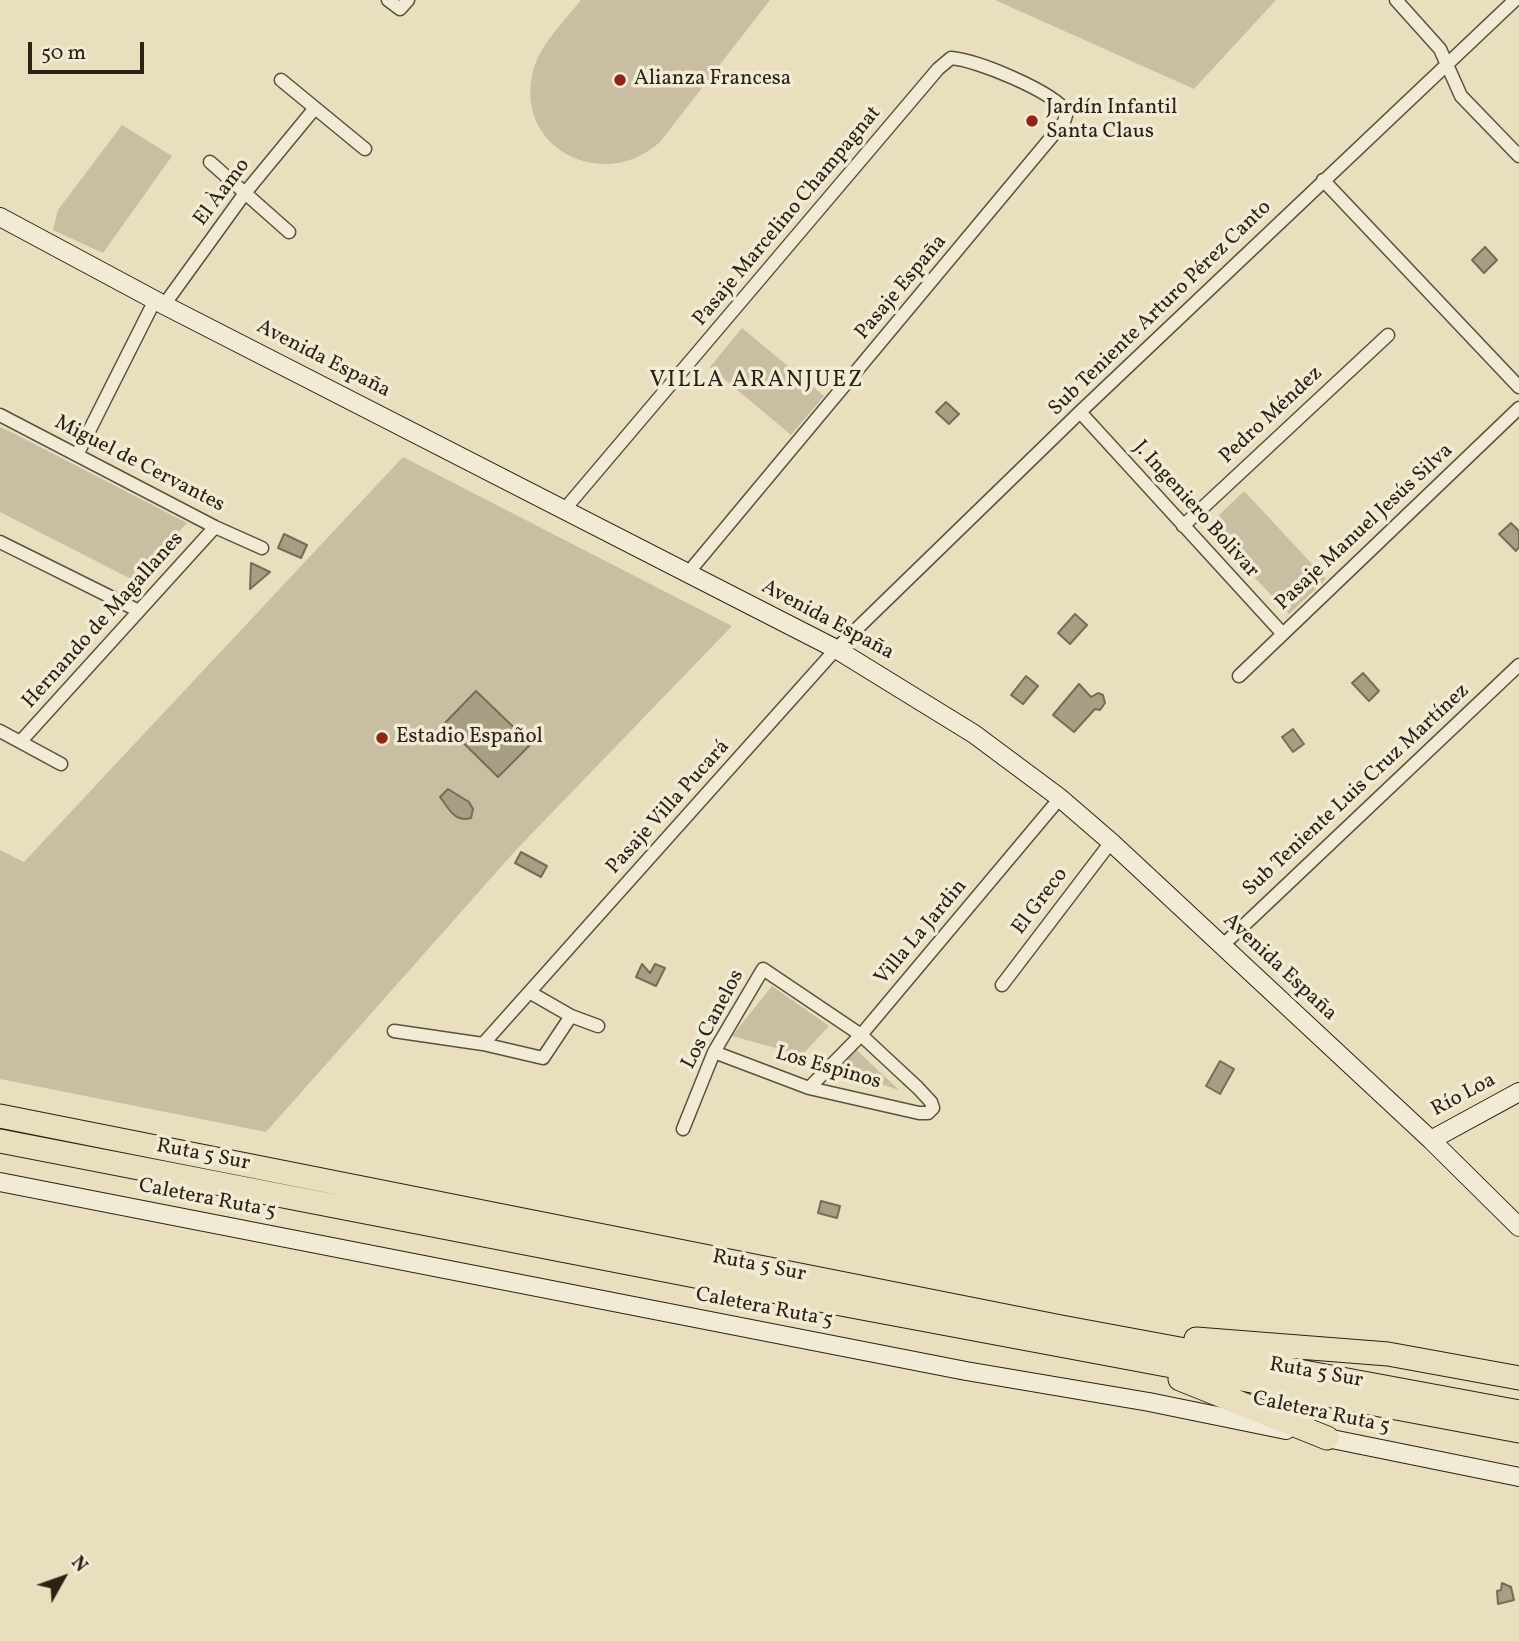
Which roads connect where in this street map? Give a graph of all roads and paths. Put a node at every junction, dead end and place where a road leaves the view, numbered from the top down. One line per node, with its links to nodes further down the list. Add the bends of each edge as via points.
1 (388, 0): 4 (street)
2 (1396, 0): 5 (street)
3 (1515, 0): 5 (street, Sub Teniente Arturo Pérez Canto)
4 (404, 5)
5 (1449, 65): 10 (street, via 1461,96); 12 (street, Sub Teniente Arturo Pérez Canto)
6 (281, 80): 7 (street)
7 (315, 108): 9 (street); 13 (street, El Àamo)
8 (1065, 122): 23 (street, Pasaje Marcelino Champagnat, via 1067,112 1051,96 965,59 951,58); 28 (street, Pasaje España)
9 (365, 149)
10 (1519, 156)
11 (210, 162): 13 (street)
12 (1323, 180): 18 (street); 20 (street, Sub Teniente Arturo Pérez Canto)
13 (245, 193): 15 (street); 16 (street, El Àamo)
14 (0, 217): 16 (main road, Avenida España)
15 (289, 232)
16 (160, 302): 22 (street, El Àamo); 23 (main road, Avenida España)
17 (1388, 335): 24 (street, Pedro Méndez)
18 (1519, 387)
19 (1519, 408): 30 (street, Pasaje Manuel Jesús Silva)
20 (1080, 412): 24 (street, J. Ingeniero Bolivar); 31 (street, Sub Teniente Arturo Pérez Canto)
21 (0, 415): 22 (street, Miguel de Cervantes)
22 (78, 455): 25 (street, Miguel de Cervantes)
23 (564, 510): 28 (main road, Avenida España)
24 (1183, 526): 30 (street, J. Ingeniero Bolivar)
25 (215, 527): 27 (street, Miguel de Cervantes); 29 (street, Hernando de Magallanes)
26 (0, 542): 29 (street)
27 (262, 548)
28 (688, 573): 31 (main road, Avenida España)
29 (139, 611): 35 (street, Hernando de Magallanes)
30 (1282, 633): 33 (street, Pasaje Manuel Jesús Silva)
31 (836, 649): 37 (main road, Avenida España, via 974,734); 41 (street, Pasaje Villa Pucará)
32 (1519, 665): 39 (street, Sub Teniente Luis Cruz Martínez)
33 (1239, 676)
34 (0, 731): 35 (street)
35 (21, 741): 36 (street)
36 (61, 764)
37 (1060, 798): 38 (main road, Avenida España); 45 (street, Villa La Jardin)
38 (1111, 842): 39 (main road, Avenida España); 40 (street, El Greco)
39 (1222, 946): 52 (main road, Avenida España)
40 (1002, 985)
41 (531, 993): 42 (street); 46 (street, Pasaje Villa Pucará)
42 (571, 1016): 43 (street); 46 (street, via 543,1058)
43 (598, 1026)
44 (394, 1031): 46 (street)
45 (861, 1035): 47 (street, Los Canelos, via 763,969); 48 (street, Villa La Jardin); 48 (street, Los Espinos, via 933,1108 919,1113)
46 (484, 1044)
47 (714, 1052): 48 (street, Los Espinos); 51 (street, Los Canelos)
48 (809, 1088)
49 (1519, 1092): 52 (main road, Río Loa)
50 (0, 1116): 56 (highway, Ruta 5 Sur)
51 (683, 1129)
52 (1431, 1140): 55 (main road, Avenida España)
53 (0, 1141): 57 (highway, Ruta 5 Sur)
54 (0, 1182): 61 (main road, Caletera Ruta 5)
55 (1519, 1227)
56 (1061, 1327): 58 (highway, via 1388,1354); 59 (highway, Ruta 5 Sur)
57 (1073, 1348): 60 (highway, Ruta 5 Sur); 61 (highway, via 1187,1382)
58 (1519, 1378)
59 (1519, 1412)
60 (1519, 1431)
61 (1327, 1438): 62 (main road, Caletera Ruta 5)
62 (1519, 1477)

